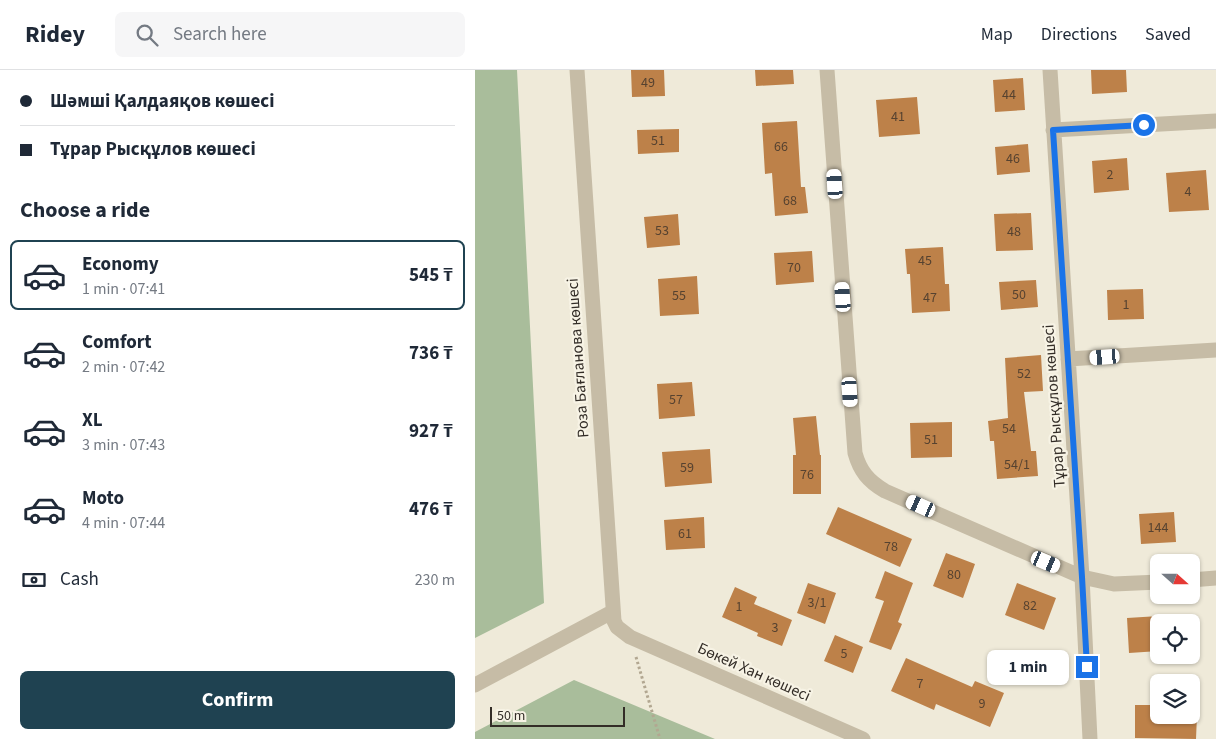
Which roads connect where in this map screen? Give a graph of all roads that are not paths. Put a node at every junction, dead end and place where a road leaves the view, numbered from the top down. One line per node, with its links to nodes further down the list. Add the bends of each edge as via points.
1 (577, 70): 12 (street, Роза Бағланова көшесі)
2 (827, 70): 8 (street, via 855,452 859,466 872,483 885,491)
3 (1049, 70): 5 (street, Тұрар Рысқұлов көшесі)
4 (1216, 121): 5 (street)
5 (1053, 130): 7 (street, Тұрар Рысқұлов көшесі)
6 (1216, 350): 7 (street)
7 (1068, 360): 8 (street, Тұрар Рысқұлов көшесі)
8 (1082, 577): 11 (street, via 1127,585); 16 (street, Тұрар Рысқұлов көшесі)
9 (1216, 578): 10 (street)
10 (1200, 579)
11 (1150, 583)
12 (612, 612): 13 (street, Роза Бағланова көшесі, via 617,628); 14 (street)
13 (630, 637): 15 (street, Бөкей Хан көшесі)
14 (475, 685)
15 (863, 739)
16 (1090, 739)

